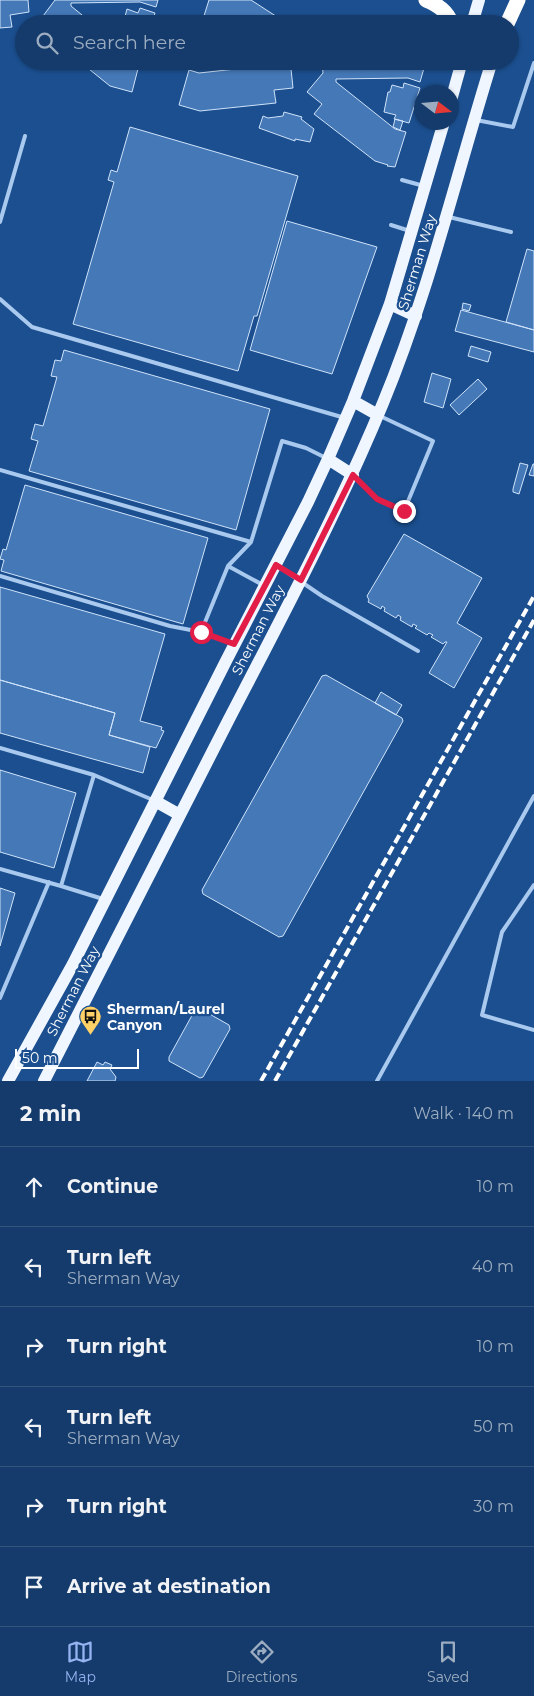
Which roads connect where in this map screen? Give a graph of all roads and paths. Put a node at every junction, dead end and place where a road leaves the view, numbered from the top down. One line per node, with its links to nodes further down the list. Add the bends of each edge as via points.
1 (426, 0): 5 (highway, via 436,4)
2 (479, 0): 6 (main road)
3 (510, 0): 7 (main road)
4 (518, 0): 8 (highway)
5 (447, 15)
6 (475, 15)
7 (507, 15)
8 (510, 15)
9 (534, 63): 13 (lane, via 513,127)
10 (460, 70): 12 (main road)
11 (489, 70): 13 (main road, Sherman Way)
12 (455, 85)
13 (474, 120): 18 (main road, Sherman Way)
14 (442, 130): 17 (main road, Sherman Way)
15 (25, 136): 19 (lane)
16 (402, 180): 17 (lane)
17 (426, 187): 21 (main road, Sherman Way)
18 (447, 216): 22 (lane); 25 (main road, Sherman Way)
19 (0, 222)
20 (391, 225): 21 (lane)
21 (413, 231): 24 (main road, Sherman Way)
22 (511, 232)
23 (0, 299): 28 (lane, via 32,327)
24 (390, 304): 25 (main road); 26 (main road, Sherman Way)
25 (416, 316): 27 (main road, Sherman Way)
26 (353, 401): 27 (main road); 28 (main road, Sherman Way)
27 (378, 415): 31 (main road, Sherman Way); 31 (lane, via 433,441 404,511 377,499)
28 (346, 418): 29 (main road, Sherman Way)
29 (328, 459): 31 (main road); 32 (lane, via 282,441); 33 (main road, Sherman Way)
30 (0, 470): 32 (lane)
31 (353, 475): 36 (main road, Sherman Way)
32 (251, 542): 34 (lane)
33 (276, 565): 36 (lane); 37 (main road, Sherman Way)
34 (228, 566): 37 (lane); 38 (lane)
35 (0, 576): 38 (lane, via 170,626)
36 (301, 580): 40 (lane, via 322,596); 45 (main road, Sherman Way)
37 (265, 586): 39 (main road, Sherman Way)
38 (201, 632): 39 (lane)
39 (234, 644): 44 (main road, Sherman Way)
40 (418, 651)
41 (0, 748): 42 (lane)
42 (94, 775): 44 (lane); 49 (lane)
43 (534, 796): 55 (lane)
44 (155, 801): 45 (main road); 50 (main road, Sherman Way)
45 (180, 814): 54 (main road, Sherman Way)
46 (0, 868): 47 (lane)
47 (49, 882): 49 (lane); 51 (lane)
48 (534, 885): 52 (lane, via 502,932 482,1015)
49 (61, 886): 50 (lane)
50 (106, 899): 53 (main road, Sherman Way)
51 (0, 998)
52 (534, 1030)
53 (8, 1081)
54 (44, 1081)
55 (377, 1081)

